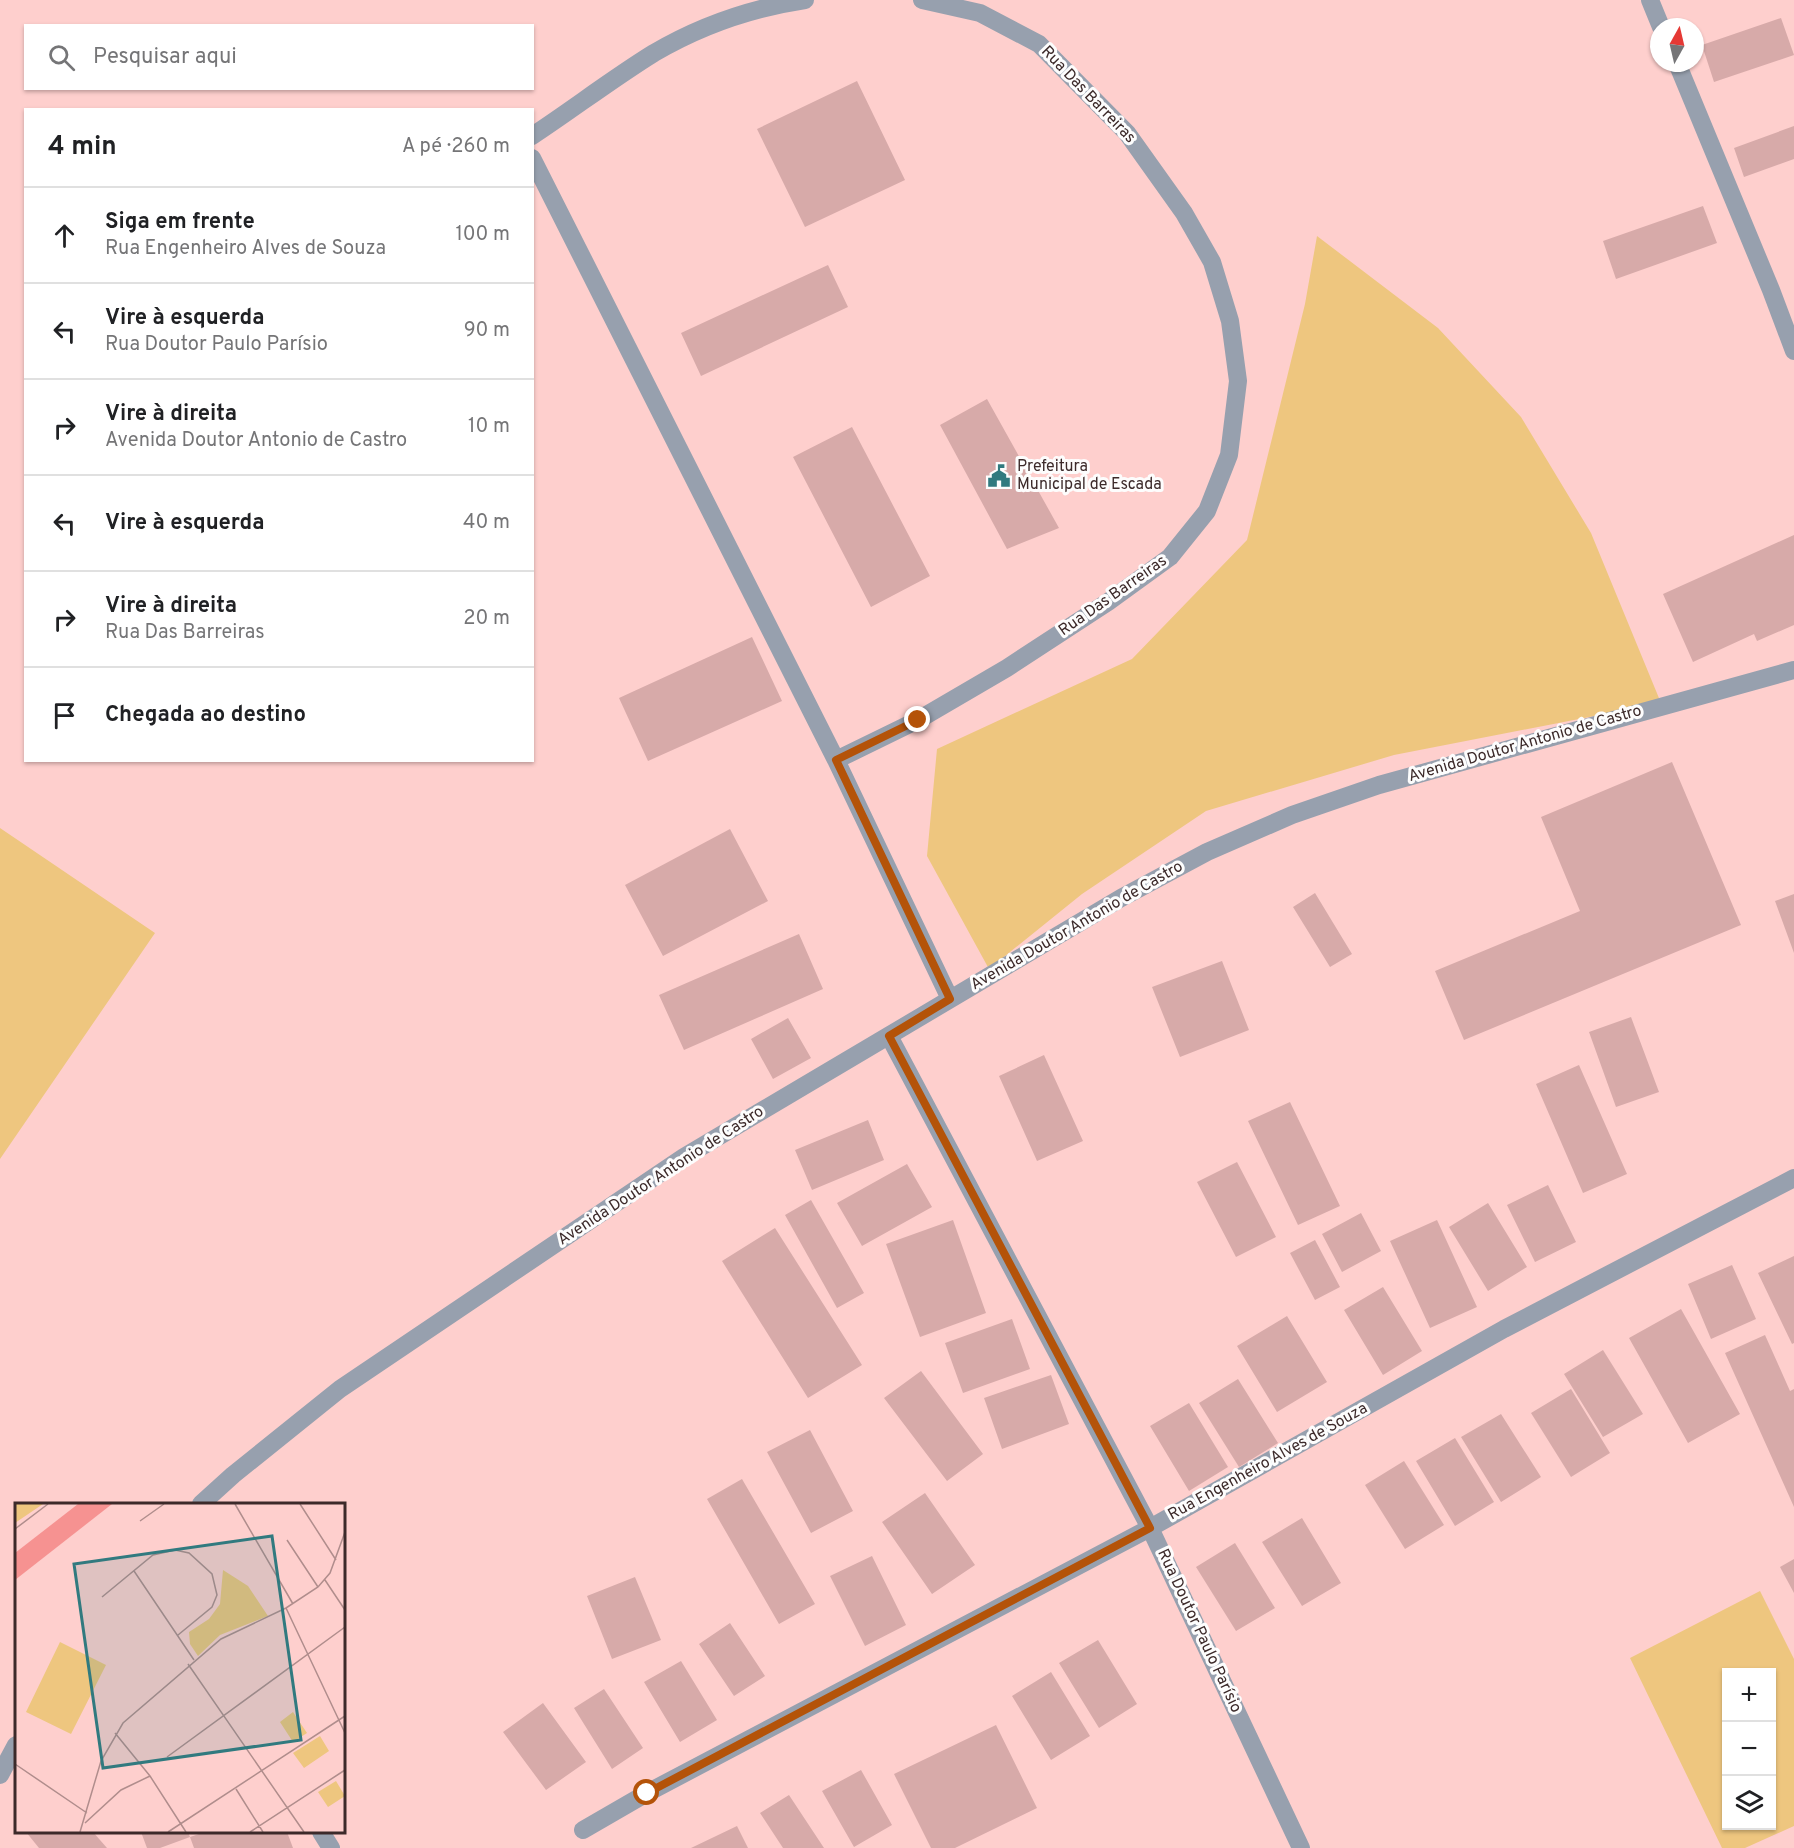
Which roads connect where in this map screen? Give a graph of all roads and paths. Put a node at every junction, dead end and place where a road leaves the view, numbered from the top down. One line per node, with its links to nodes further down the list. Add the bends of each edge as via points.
1 (805, 0): 6 (street, via 773,5 713,24 655,53)
2 (922, 0): 10 (street, Rua Das Barreiras, via 980,13 1039,44 1127,133 1184,213 1212,262 1230,321 1238,381 1229,455 1207,511 1170,557 1007,668 918,720)
3 (1650, 0): 4 (street)
4 (1657, 18)
5 (1681, 72): 8 (street)
6 (534, 135)
7 (534, 162): 10 (street)
8 (1794, 351)
9 (1794, 670): 11 (street, Avenida Doutor Antonio de Castro, via 1379,784 1292,815 1207,852 1120,898)
10 (836, 760): 11 (street)
11 (950, 999): 12 (street, Avenida Doutor Antonio de Castro)
12 (889, 1036): 14 (street, Avenida Doutor Antonio de Castro, via 684,1157 340,1389); 15 (street, Rua Doutor Paulo Parísio)
13 (1794, 1178): 15 (street, Rua Engenheiro Alves de Souza, via 1504,1329)
14 (202, 1503)
15 (1150, 1528): 18 (street, Rua Engenheiro Alves de Souza); 21 (street, Rua Doutor Paulo Parísio)
16 (15, 1747): 17 (street)
17 (0, 1775)
18 (583, 1830)
19 (322, 1833): 20 (street)
20 (331, 1848)
21 (1301, 1848)

